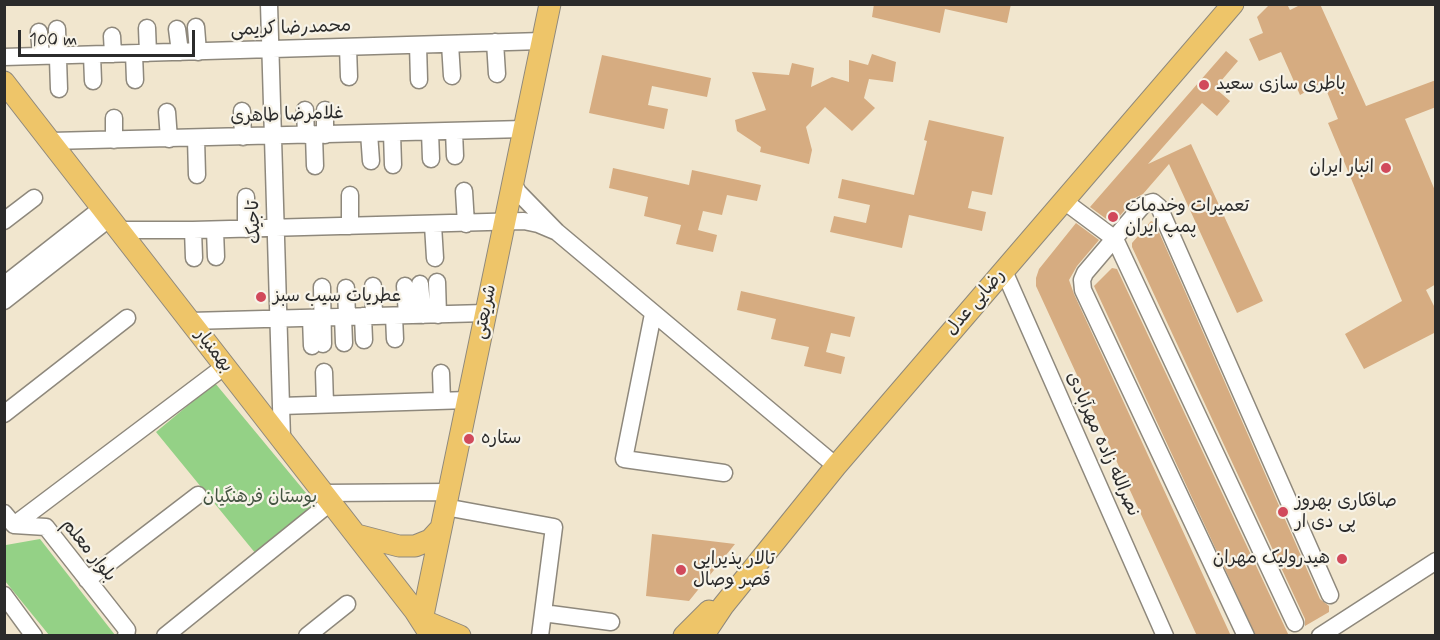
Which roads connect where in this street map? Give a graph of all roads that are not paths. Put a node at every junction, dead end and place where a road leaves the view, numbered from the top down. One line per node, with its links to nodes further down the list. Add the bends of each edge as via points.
1 (269, 4): 16 (street, تاجیک)
2 (543, 4): 11 (street)
3 (550, 4): 11 (main road, شریعتی)
4 (1233, 4): 61 (main road, رضایی عدل)
5 (196, 27): 17 (street)
6 (147, 28): 19 (street)
7 (57, 29): 23 (street)
8 (177, 29): 18 (street)
9 (39, 32): 22 (street)
10 (112, 36): 20 (street)
11 (539, 41): 12 (street, محمدرضا کریمی); 38 (main road, شریعتی)
12 (495, 42): 13 (street, محمدرضا کریمی); 25 (street)
13 (450, 44): 14 (street, محمدرضا کریمی); 26 (street)
14 (418, 45): 15 (street, محمدرضا کریمی); 29 (street)
15 (348, 47): 16 (street, محمدرضا کریمی); 27 (street)
16 (270, 49): 17 (street, محمدرضا کریمی); 44 (street, تاجیک)
17 (198, 51): 18 (street, محمدرضا کریمی)
18 (180, 52): 19 (street, محمدرضا کریمی)
19 (141, 53): 20 (street, محمدرضا کریمی); 28 (street)
20 (113, 54): 21 (street, محمدرضا کریمی)
21 (92, 55): 23 (street, محمدرضا کریمی); 30 (street)
22 (41, 56): 23 (street, محمدرضا کریمی); 24 (street, محمدرضا کریمی)
23 (58, 56): 32 (street)
24 (4, 57)
25 (497, 74)
26 (452, 76)
27 (349, 77)
28 (135, 80)
29 (419, 80)
30 (93, 81)
31 (4, 82): 48 (main road, بهمنیار)
32 (59, 89)
33 (305, 110): 43 (street)
34 (242, 111): 45 (street)
35 (325, 111): 43 (street)
36 (167, 112): 47 (street)
37 (114, 118): 49 (street)
38 (520, 129): 39 (street, غلامرضا طاهری); 56 (main road, شریعتی); 64 (street)
39 (454, 131): 40 (street, غلامرضا طاهری); 50 (street)
40 (427, 132): 42 (street, غلامرضا طاهری); 51 (street)
41 (369, 133): 42 (street, غلامرضا طاهری); 43 (street, غلامرضا طاهری); 52 (street)
42 (392, 133): 53 (street)
43 (315, 135): 44 (street, غلامرضا طاهری); 54 (street)
44 (272, 136): 45 (street, غلامرضا طاهری); 68 (street, تاجیک)
45 (243, 137): 46 (street, غلامرضا طاهری)
46 (196, 138): 47 (street, غلامرضا طاهری); 55 (street)
47 (169, 139): 49 (street, غلامرضا طاهری)
48 (51, 141): 49 (street, غلامرضا طاهری); 62 (main road, بهمنیار)
49 (114, 141)
50 (455, 156)
51 (427, 159)
52 (371, 161)
53 (393, 165)
54 (315, 166)
55 (197, 175)
56 (513, 183): 64 (main road, شریعتی); 72 (street)
57 (464, 191): 65 (street)
58 (350, 195): 67 (street)
59 (246, 197): 69 (street)
60 (34, 198): 63 (street)
61 (1064, 201): 73 (street); 77 (main road, رضایی عدل)
62 (110, 218): 70 (street); 78 (street); 82 (street); 90 (main road, بهمنیار)
63 (4, 221)
64 (501, 223): 65 (street); 72 (street, via 532,222); 83 (main road, شریعتی)
65 (466, 224): 66 (street)
66 (433, 225): 67 (street); 76 (street)
67 (350, 226): 68 (street)
68 (274, 228): 69 (street); 89 (street, تاجیک)
69 (246, 229): 71 (street)
70 (193, 230): 71 (street); 74 (street)
71 (215, 230): 75 (street)
72 (557, 232): 84 (street)
73 (1115, 239): 115 (street, via 1143,205 1153,202 1159,207); 120 (street); 131 (street, via 1084,273 1083,290)
74 (194, 258)
75 (216, 258)
76 (435, 258)
77 (1004, 271): 104 (main road, رضایی عدل); 130 (street, نصرالله زاده مهرآبادی)
78 (4, 285)
79 (374, 286): 86 (street)
80 (322, 287): 87 (street)
81 (346, 288): 86 (street)
82 (4, 302)
83 (482, 313): 85 (street); 98 (main road, شریعتی)
84 (653, 314): 104 (street); 105 (street, via 624,459)
85 (415, 315): 85 (street, via 421,284); 86 (street); 91 (street)
86 (357, 316): 87 (street); 92 (street); 93 (street)
87 (317, 317): 89 (street); 94 (street)
88 (127, 318): 102 (street)
89 (277, 319): 90 (street); 101 (street, تاجیک)
90 (190, 321): 95 (main road, بهمنیار)
91 (395, 339)
92 (364, 340)
93 (344, 343)
94 (318, 345)
95 (225, 366): 103 (main road, بهمنیار); 109 (street)
96 (324, 372): 100 (street)
97 (441, 373): 99 (street)
98 (464, 400): 99 (street); 108 (main road, شریعتی)
99 (442, 401): 100 (street)
100 (325, 404): 101 (street)
101 (281, 406): 103 (street, تاجیک)
102 (4, 414)
103 (282, 439): 107 (main road, بهمنیار)
104 (836, 466): 117 (main road, رضایی عدل)
105 (724, 473)
106 (198, 495): 113 (street)
107 (327, 497): 108 (street); 111 (main road, بهمنیار); 124 (street)
108 (445, 497): 110 (main road, شریعتی); 118 (street, via 554,527)
109 (9, 519): 113 (street, بلوار معلم, via 46,527)
110 (435, 534): 111 (main road, via 415,546); 121 (main road, شریعتی)
111 (357, 535): 121 (main road, بهمنیار)
112 (1436, 561): 132 (street)
113 (87, 580): 123 (street, بلوار معلم, via 127,630)
114 (4, 595): 122 (street)
115 (1330, 595)
116 (347, 604): 125 (street)
117 (723, 606): 128 (main road, via 708,612); 129 (main road)
118 (543, 613): 119 (street); 127 (street)
119 (611, 622)
120 (1295, 623)
121 (424, 626): 126 (main road)
122 (29, 634)
123 (126, 636)
124 (165, 636)
125 (307, 636)
126 (460, 636)
127 (540, 636)
128 (684, 636)
129 (703, 636)
130 (1165, 636)
131 (1246, 636)
132 (1320, 636)

